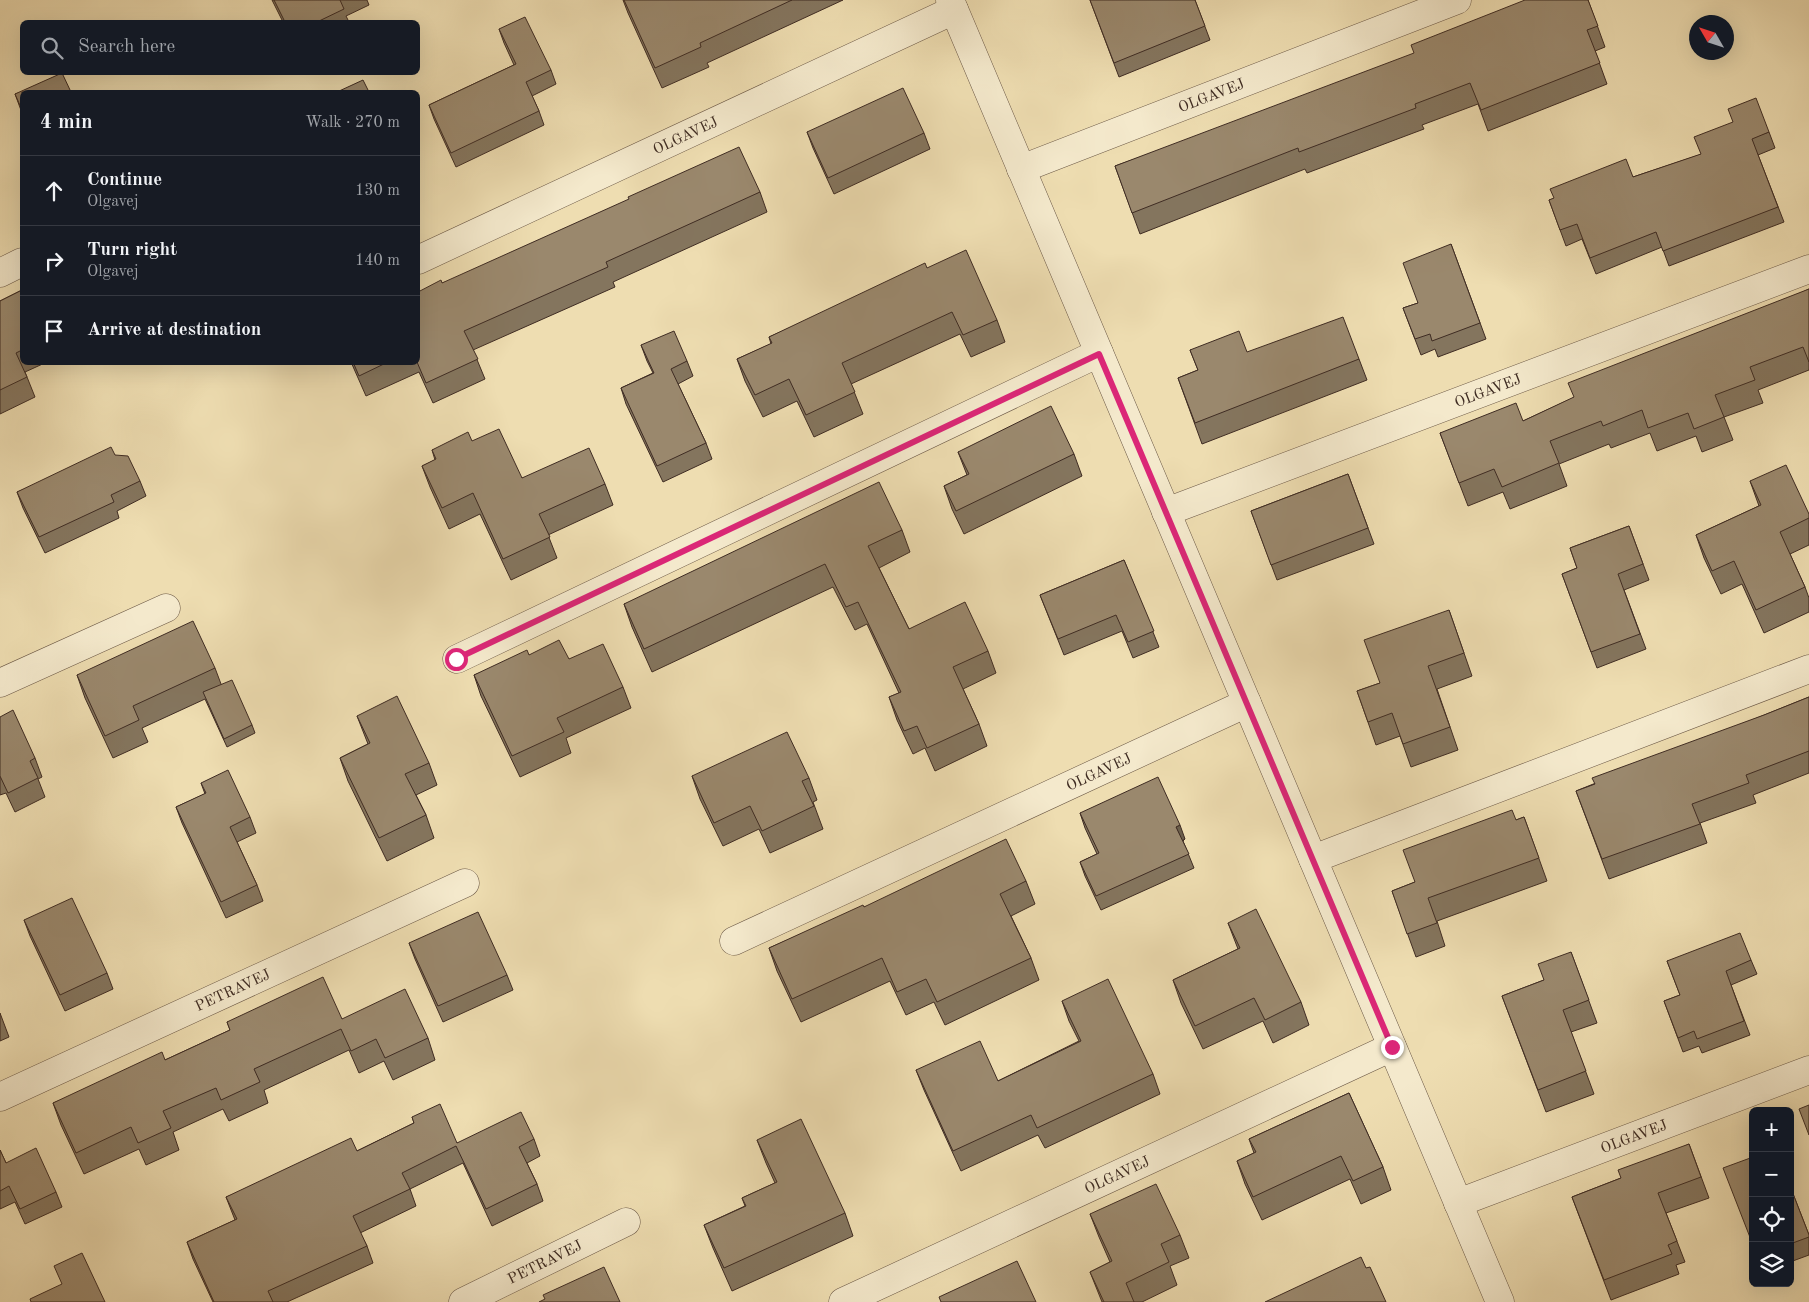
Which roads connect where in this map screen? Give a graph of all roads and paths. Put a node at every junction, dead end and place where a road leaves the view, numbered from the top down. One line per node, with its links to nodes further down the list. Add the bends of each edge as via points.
1 (1457, 0): 3 (street, OLGAVEJ)
2 (952, 5): 3 (street, OLGAVEJ); 4 (street, OLGAVEJ)
3 (1022, 169): 8 (street, OLGAVEJ)
4 (420, 259)
5 (20, 263): 7 (street)
6 (1809, 269): 9 (street, OLGAVEJ)
7 (0, 273)
8 (1099, 354): 9 (street, OLGAVEJ); 11 (street)
9 (1166, 512): 14 (street, OLGAVEJ)
10 (166, 608): 13 (street)
11 (456, 659)
12 (1809, 669): 15 (street)
13 (0, 683)
14 (1247, 702): 15 (street, OLGAVEJ); 17 (street, OLGAVEJ)
15 (1313, 859): 18 (street, OLGAVEJ)
16 (465, 883): 20 (street, PETRAVEJ)
17 (734, 941)
18 (1392, 1047): 21 (street, OLGAVEJ); 24 (street, OLGAVEJ)
19 (1809, 1070): 21 (street, OLGAVEJ)
20 (0, 1097)
21 (1458, 1203): 25 (street, OLGAVEJ)
22 (626, 1222): 23 (street, PETRAVEJ)
23 (462, 1302)
24 (843, 1302)
25 (1500, 1302)

